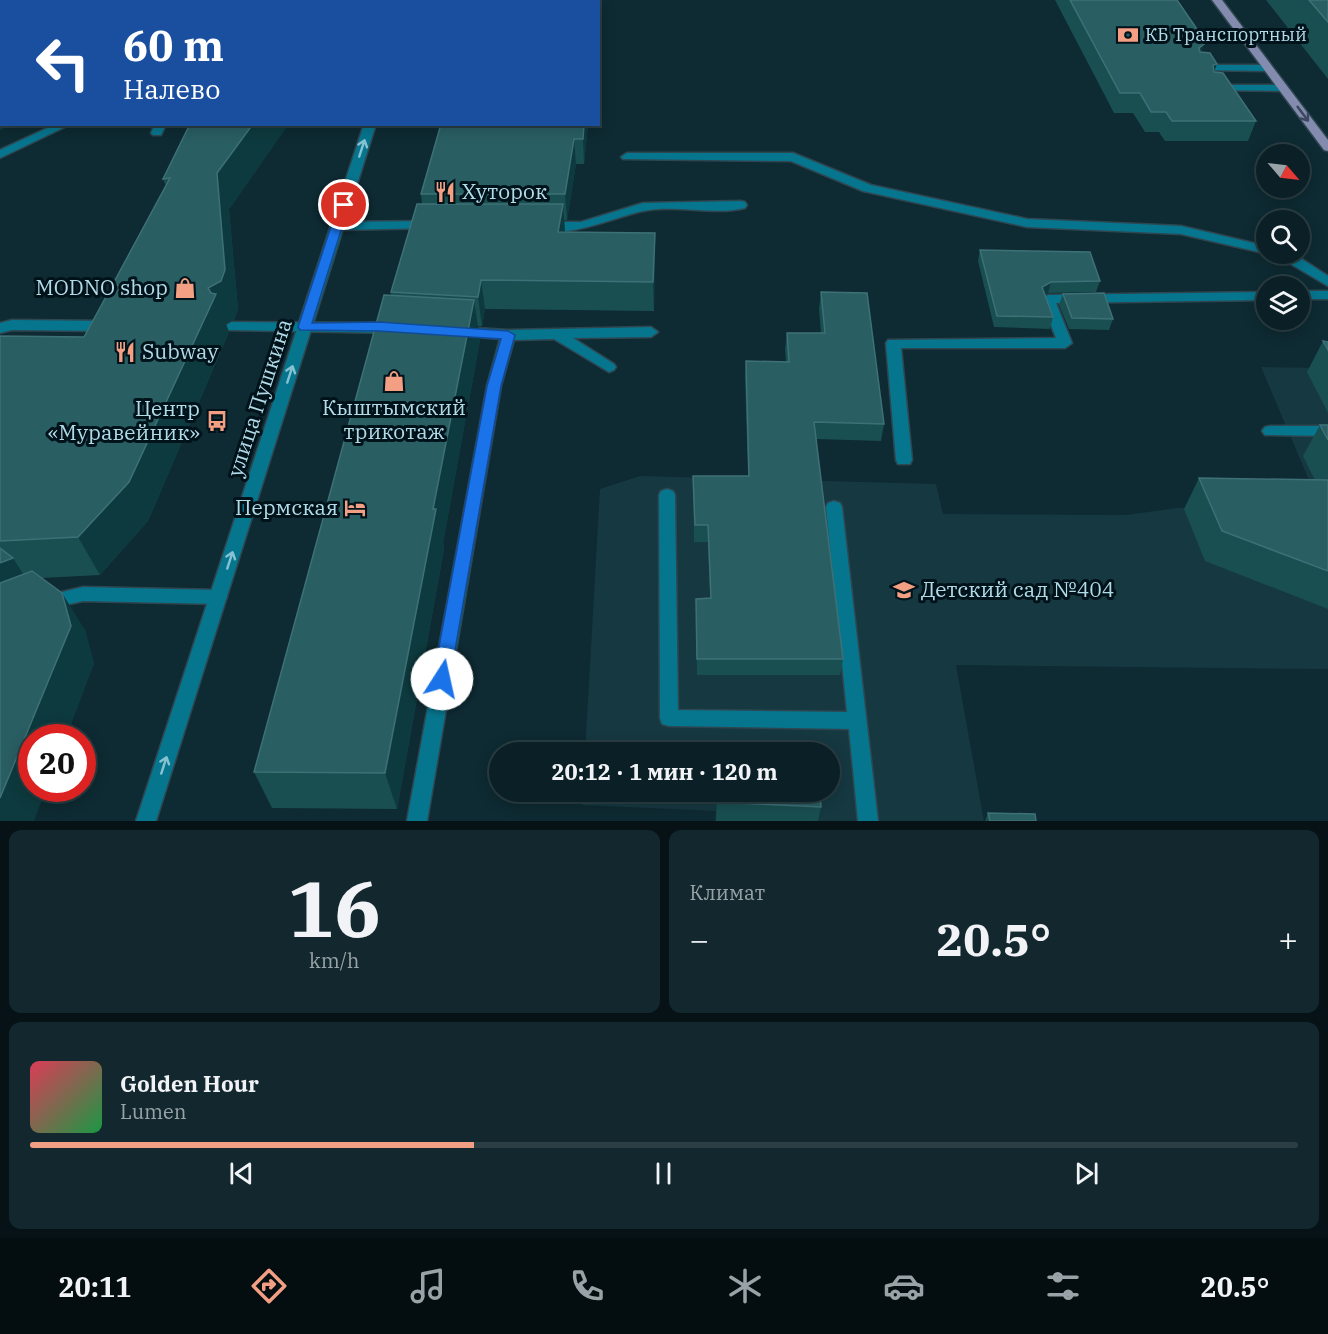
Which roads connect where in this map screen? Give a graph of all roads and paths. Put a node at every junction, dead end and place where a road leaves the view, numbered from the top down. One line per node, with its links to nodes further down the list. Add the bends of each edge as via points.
1 (1217, 0): 2 (main road)
2 (1268, 68): 3 (main road); 5 (main road)
3 (1199, 69)
4 (1212, 88): 5 (main road)
5 (1283, 88): 8 (main road, one-way to 8)
6 (62, 126): 9 (main road)
7 (369, 126): 14 (main road, улица Пушкина, one-way to 7)
8 (1328, 148)
9 (0, 154)
10 (627, 157): 15 (main road, via 793,157 867,188 1028,223 1180,230)
11 (741, 205): 13 (main road, via 643,207 582,226)
12 (442, 225): 14 (main road)
13 (536, 225)
14 (337, 226): 23 (main road, улица Пушкина)
15 (1256, 248)
16 (1301, 264): 17 (main road)
17 (1328, 282)
18 (1310, 295): 19 (main road)
19 (1328, 295)
20 (1256, 296): 33 (main road, via 1048,299 1065,343 893,344)
21 (128, 326): 24 (main road)
22 (231, 327): 23 (main road)
23 (304, 327): 25 (main road); 36 (main road, улица Пушкина, one-way to 23)
24 (0, 328)
25 (414, 329)
26 (450, 331): 28 (main road)
27 (651, 332): 29 (main road)
28 (508, 335): 29 (main road); 40 (main road, via 494,386)
29 (558, 335): 30 (main road)
30 (609, 367)
31 (1270, 431): 32 (main road)
32 (1328, 431)
33 (904, 460)
34 (667, 495): 38 (main road, via 669,718)
35 (834, 507): 38 (main road)
36 (218, 597): 37 (main road, via 83,594); 39 (main road, улица Пушкина, one-way to 36)
37 (27, 610)
38 (857, 721): 41 (main road)
39 (146, 821)
40 (417, 821)
41 (868, 821)

